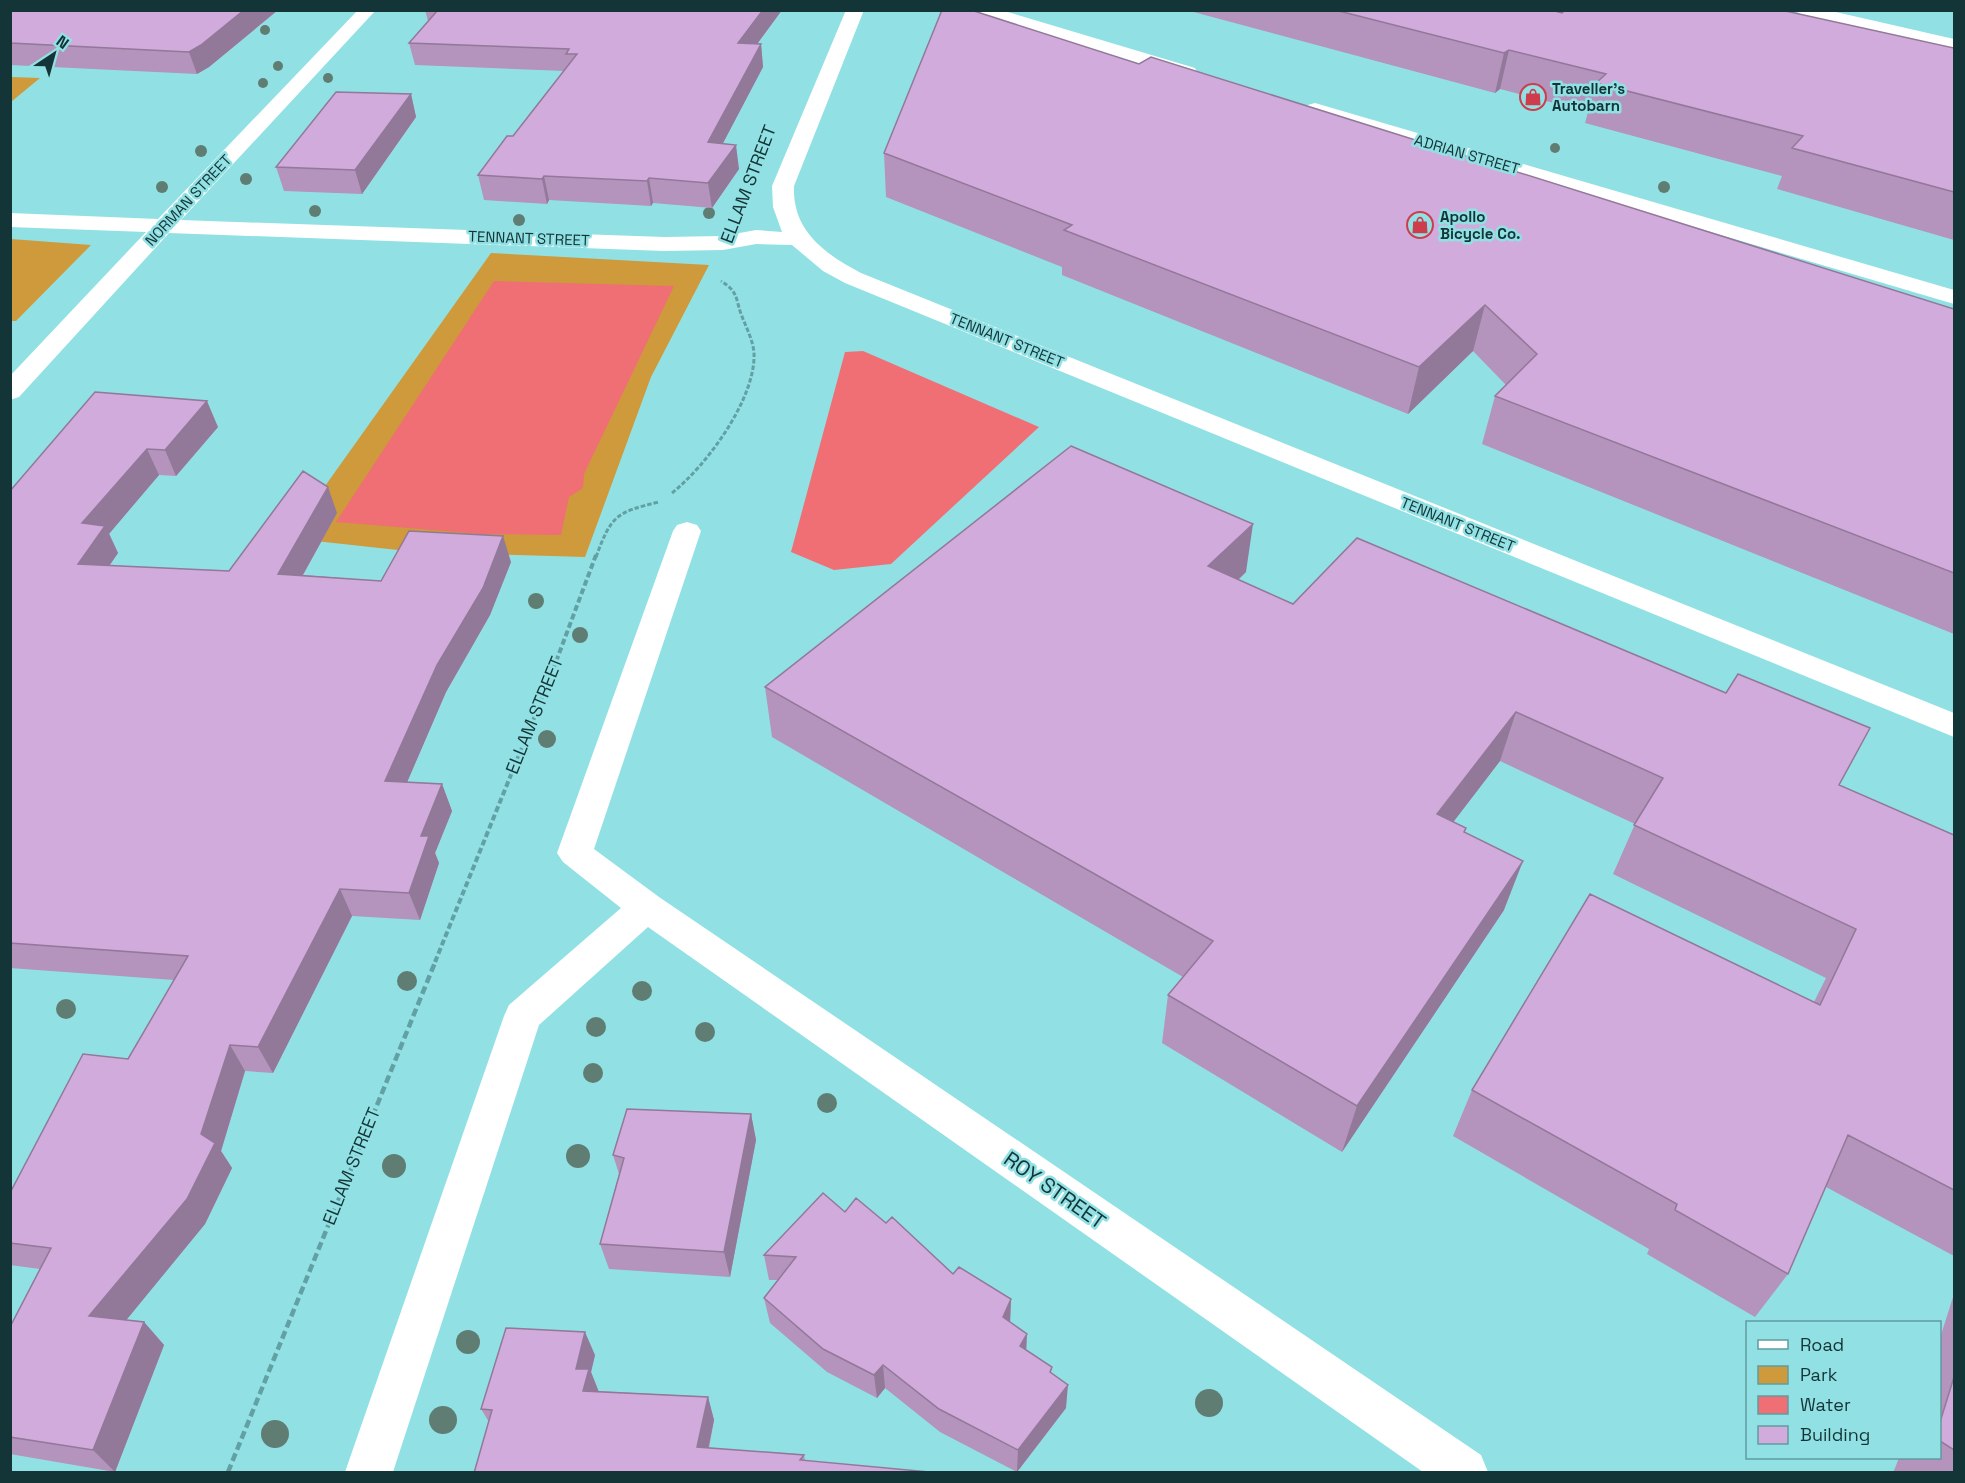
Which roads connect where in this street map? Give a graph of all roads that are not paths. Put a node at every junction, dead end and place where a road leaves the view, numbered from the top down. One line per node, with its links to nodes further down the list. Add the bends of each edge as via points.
1 (368, 10): 9 (street, NORMAN STREET)
2 (855, 10): 10 (street, ELLAM STREET, via 783,186 786,219)
3 (980, 10): 6 (street)
4 (1802, 10): 5 (street)
5 (1954, 45)
6 (1209, 78)
7 (1301, 105): 11 (street, ADRIAN STREET)
8 (10, 220): 9 (street, TENNANT STREET)
9 (164, 225): 10 (street, TENNANT STREET, via 664,244 723,243 756,237); 12 (street, NORMAN STREET)
10 (798, 239): 14 (street, TENNANT STREET, via 853,278)
11 (1954, 297)
12 (10, 392)
13 (687, 531): 15 (street, via 575,853)
14 (1954, 726)
15 (646, 907): 16 (street, via 523,1016); 17 (street, ROY STREET)
16 (369, 1473)
17 (1464, 1473)

